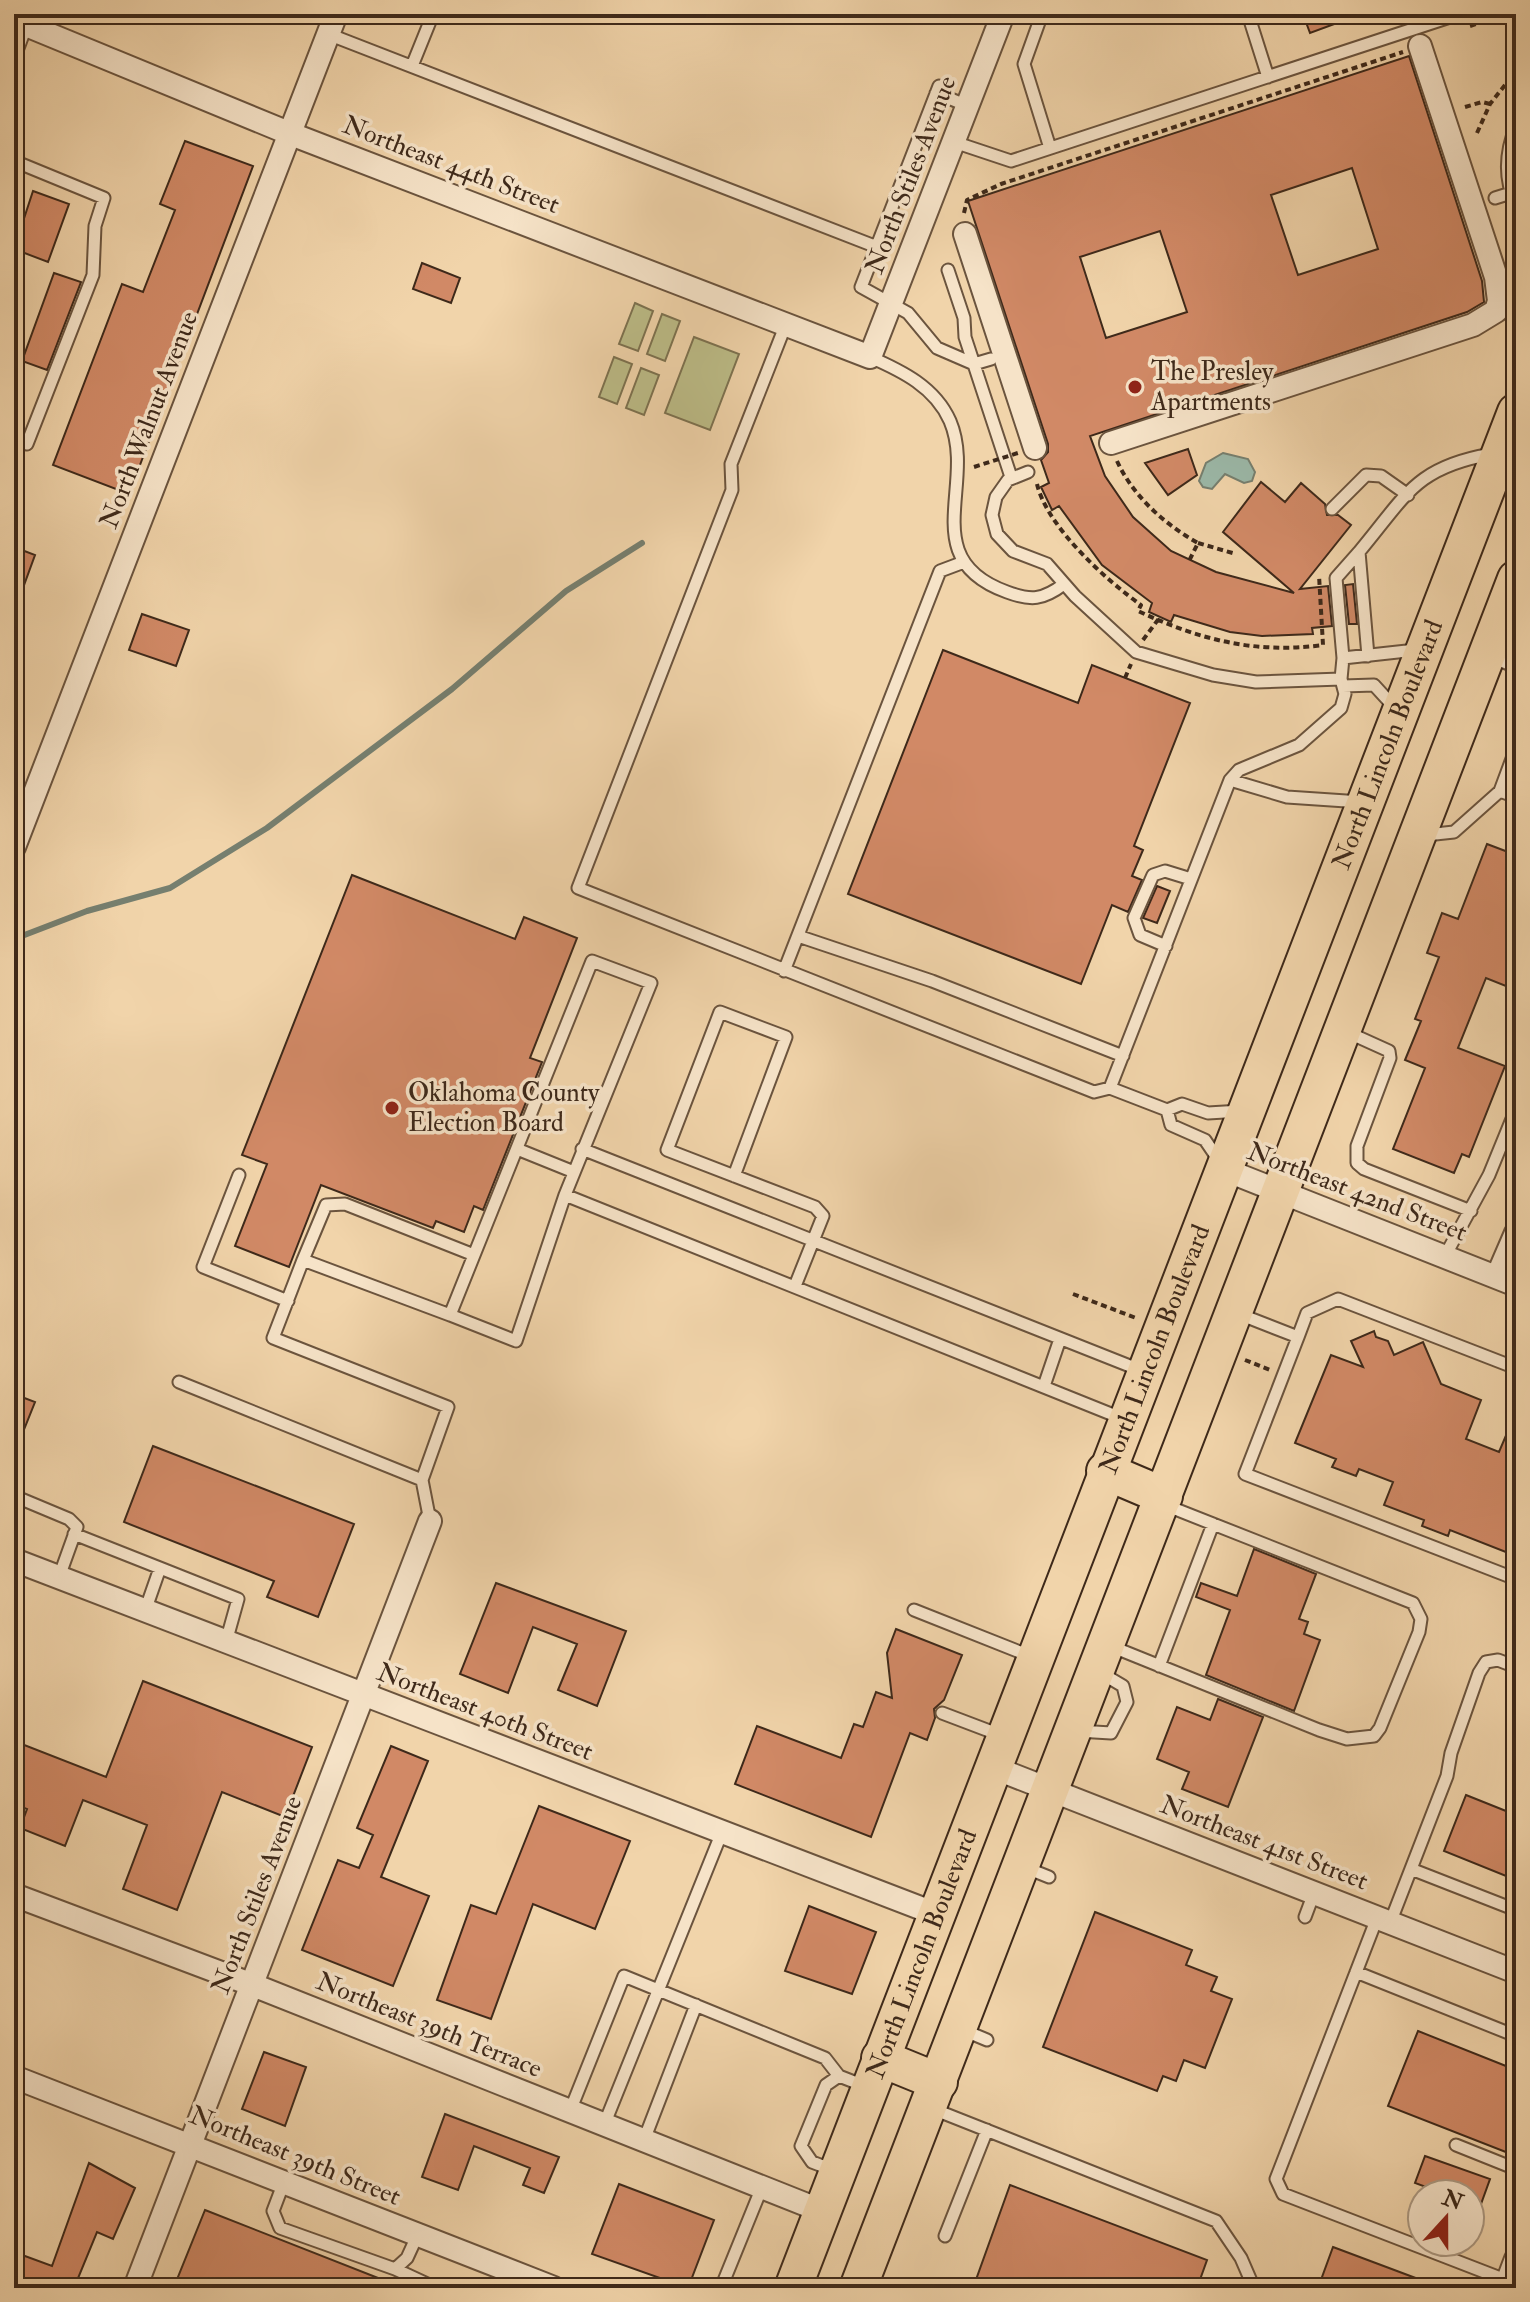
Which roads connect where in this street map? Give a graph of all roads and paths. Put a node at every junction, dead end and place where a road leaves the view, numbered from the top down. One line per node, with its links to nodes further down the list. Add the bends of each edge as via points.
1 (433, 14): 10 (lane)
2 (1003, 14): 14 (street, North Stiles Avenue)
3 (1042, 14): 20 (lane, via 1024,64)
4 (1248, 14): 12 (lane)
5 (1456, 14): 12 (lane)
6 (20, 22): 9 (lane); 18 (street, Northeast 44th Street)
7 (332, 24): 10 (lane); 18 (street, North Walnut Avenue)
8 (1420, 46): 25 (path, via 1001,184 967,200); 35 (street, via 1496,277 1496,311 1473,325)
9 (14, 59)
10 (412, 66): 26 (lane)
11 (1516, 71): 13 (path)
12 (1268, 77): 20 (lane)
13 (1490, 104): 15 (path); 17 (path)
14 (968, 106): 19 (street, North Stiles Avenue); 26 (lane, via 938,90)
15 (1465, 107)
16 (1516, 126): 22 (lane, via 1507,156)
17 (1477, 133)
18 (291, 134): 29 (street, Northeast 44th Street); 67 (street, North Walnut Avenue)
19 (954, 142): 20 (lane, via 1006,162); 28 (street, North Stiles Avenue)
20 (1050, 148)
21 (14, 161): 34 (lane, via 104,198 95,226 93,275 27,444)
22 (1511, 193): 23 (lane); 24 (lane)
23 (1495, 198)
24 (1516, 205)
25 (965, 234): 36 (street)
26 (877, 247): 28 (lane, via 861,287)
27 (948, 270): 32 (lane)
28 (891, 303): 30 (street, North Stiles Avenue); 32 (lane, via 908,313 937,348)
29 (786, 324): 30 (street, Northeast 44th Street); 71 (lane, via 731,464 732,490 578,888)
30 (870, 357): 47 (lane, via 927,389 949,419 957,452 953,529)
31 (991, 359): 32 (lane)
32 (974, 364): 40 (lane)
33 (1516, 412): 37 (main road, North Lincoln Boulevard)
34 (14, 440)
35 (1111, 443): 43 (path, via 1120,468 1158,516)
36 (1028, 450): 38 (path, bridge)
37 (1500, 453): 41 (lane, via 1439,467); 53 (main road, North Lincoln Boulevard)
38 (974, 467)
39 (1032, 472): 40 (lane); 50 (path, via 1050,513 1078,549 1141,605 1138,611)
40 (1011, 477): 49 (lane, via 993,506 997,534 1013,551 1045,561)
41 (1408, 495): 42 (lane, via 1381,476 1366,475); 44 (lane)
42 (1332, 509)
43 (1198, 543): 45 (path); 46 (path)
44 (1359, 552): 54 (lane); 55 (lane, via 1336,578)
45 (1236, 554)
46 (1189, 561)
47 (964, 562): 49 (lane, via 982,580 1022,597 1044,597); 69 (lane, via 940,571)
48 (1516, 579): 56 (main road)
49 (1064, 584): 59 (lane, via 1144,656 1256,682)
50 (1158, 618): 51 (path); 52 (path, via 1237,647)
51 (1141, 642)
52 (1323, 645)
53 (1424, 649): 54 (lane); 60 (main road, North Lincoln Boulevard)
54 (1368, 656): 55 (lane)
55 (1343, 658): 59 (lane)
56 (1501, 661): 66 (main road)
57 (1132, 662): 58 (path)
58 (1125, 678)
59 (1342, 682): 60 (lane, via 1374,685); 62 (lane, via 1341,708 1313,736 1239,770)
60 (1399, 713): 65 (main road, North Lincoln Boulevard)
61 (1516, 748): 63 (lane)
62 (1230, 780): 65 (lane, via 1287,797); 68 (lane)
63 (1500, 791): 64 (lane); 66 (lane, via 1454,832)
64 (1516, 797)
65 (1365, 802): 77 (main road, North Lincoln Boulevard)
66 (1418, 835): 72 (main road)
67 (14, 847)
68 (1191, 879): 70 (lane); 70 (lane, via 1158,872 1149,880 1134,918 1136,930)
69 (798, 936): 71 (lane); 73 (lane, via 932,981)
70 (1166, 946): 73 (lane)
71 (784, 971): 74 (lane, via 1094,1092)
72 (1343, 1030): 84 (main road); 86 (lane, via 1381,1046 1390,1058 1357,1146 1357,1163)
73 (1123, 1056): 74 (lane)
74 (1110, 1088): 76 (lane)
75 (1516, 1109): 86 (lane)
76 (1167, 1110): 77 (lane, via 1182,1104 1208,1113); 80 (lane, via 1171,1125 1205,1140)
77 (1246, 1111): 80 (main road, North Lincoln Boulevard)
78 (517, 1149): 79 (lane, via 592,961 651,983); 81 (lane); 89 (lane)
79 (582, 1149): 81 (lane); 88 (lane)
80 (1223, 1169): 84 (street, Northeast 42nd Street); 102 (main road, North Lincoln Boulevard)
81 (574, 1172): 85 (lane)
82 (239, 1175): 95 (lane, via 203,1267)
83 (734, 1176): 83 (lane, via 667,1150 720,1012 786,1037); 88 (lane, via 815,1207 823,1216)
84 (1280, 1191): 90 (street, Northeast 42nd Street); 96 (main road)
85 (565, 1195): 93 (lane); 97 (lane, via 516,1341)
86 (1471, 1211): 90 (lane)
87 (1516, 1233): 92 (street)
88 (813, 1242): 93 (lane); 100 (lane)
89 (474, 1255): 91 (lane, via 345,1204 326,1205); 97 (lane)
90 (1445, 1256): 92 (street, Northeast 42nd Street)
91 (303, 1260): 95 (lane); 97 (lane)
92 (1507, 1281)
93 (795, 1286): 104 (lane)
94 (1073, 1294): 98 (path)
95 (288, 1301): 107 (lane, via 273,1338 448,1407)
96 (1235, 1312): 99 (lane); 109 (main road)
97 (450, 1315)
98 (1142, 1321)
99 (1298, 1337): 101 (lane, via 1307,1313 1338,1299); 117 (lane, via 1245,1474)
100 (1060, 1339): 102 (lane); 104 (lane)
101 (1516, 1368)
102 (1144, 1372): 105 (main road, North Lincoln Boulevard)
103 (179, 1382): 107 (lane)
104 (1044, 1386): 105 (lane)
105 (1126, 1419): 106 (main road, North Lincoln Boulevard)
106 (1105, 1471): 109 (main road); 122 (main road, North Lincoln Boulevard)
107 (422, 1480): 111 (lane)
108 (16, 1497): 110 (lane); 113 (lane, via 69,1519 77,1527)
109 (1162, 1500): 112 (lane); 121 (main road)
110 (14, 1511)
111 (430, 1521): 125 (street, North Stiles Avenue)
112 (1213, 1524): 123 (lane); 123 (lane, via 1413,1603 1421,1619 1419,1632 1380,1728 1362,1739 1319,1730)
113 (74, 1534): 115 (lane); 116 (lane)
114 (14, 1560): 116 (street, Northeast 40th Street)
115 (160, 1568): 119 (lane); 120 (lane, via 238,1599)
116 (59, 1577): 119 (street, Northeast 40th Street)
117 (1516, 1579)
118 (914, 1610): 122 (lane)
119 (145, 1611): 120 (street, Northeast 40th Street)
120 (226, 1642): 125 (street, Northeast 40th Street)
121 (1102, 1657): 123 (lane); 128 (main road)
122 (1034, 1658): 127 (main road, North Lincoln Boulevard)
123 (1159, 1666)
124 (1516, 1667): 130 (lane, via 1498,1660 1486,1662 1479,1673)
125 (364, 1696): 129 (street, Northeast 40th Street); 139 (street, North Stiles Avenue)
126 (942, 1713): 127 (lane)
127 (998, 1752): 128 (street, Northeast 41st Street); 134 (main road, North Lincoln Boulevard)
128 (1051, 1790): 131 (street, Northeast 41st Street); 145 (main road, via 1035,1871 973,2034)
129 (722, 1832): 134 (street, Northeast 40th Street); 140 (lane)
130 (1411, 1869): 133 (lane); 136 (lane)
131 (1314, 1893): 135 (lane); 136 (street, Northeast 41st Street)
132 (14, 1895): 139 (street, Northeast 39th Terrace)
133 (1516, 1910)
134 (936, 1914): 143 (main road, North Lincoln Boulevard)
135 (1305, 1917)
136 (1384, 1920): 137 (lane); 138 (street, Northeast 41st Street)
137 (1356, 1972): 142 (lane); 159 (lane, via 1276,2179 1283,2194)
138 (1516, 1972)
139 (253, 1985): 146 (street, Northeast 39th Terrace); 150 (street, North Stiles Avenue)
140 (658, 1990): 141 (lane); 146 (lane, via 624,1976); 147 (lane)
141 (696, 2005): 143 (lane); 149 (lane)
142 (1516, 2036)
143 (863, 2074): 145 (main road); 155 (main road, North Lincoln Boulevard)
144 (14, 2077): 150 (street, Northeast 39th Street)
145 (934, 2094): 148 (lane); 165 (main road)
146 (570, 2111): 147 (street, Northeast 39th Terrace)
147 (604, 2125): 149 (street, Northeast 39th Terrace)
148 (987, 2130): 157 (lane); 166 (lane, via 1216,2221)
149 (644, 2140): 154 (street, Northeast 39th Terrace)
150 (191, 2145): 153 (street, Northeast 39th Street); 160 (street, North Stiles Avenue)
151 (1456, 2145): 152 (lane)
152 (1516, 2169)
153 (284, 2182): 156 (street, Northeast 39th Street); 158 (lane, via 273,2211 280,2228)
154 (762, 2187): 155 (street, Northeast 39th Terrace); 163 (lane)
155 (822, 2211): 164 (main road, North Lincoln Boulevard)
156 (418, 2234): 158 (lane); 162 (street, Northeast 39th Street)
157 (945, 2236)
158 (395, 2269): 161 (lane)
159 (1512, 2272)
160 (135, 2288)
161 (436, 2288)
162 (554, 2288)
163 (721, 2288)
164 (793, 2288)
165 (858, 2288)
166 (1254, 2288)

